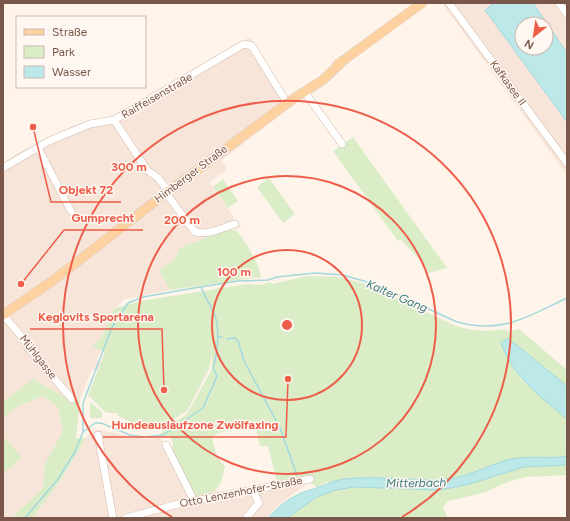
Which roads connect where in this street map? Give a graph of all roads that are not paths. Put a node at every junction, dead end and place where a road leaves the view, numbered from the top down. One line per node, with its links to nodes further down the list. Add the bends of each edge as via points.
1 (422, 3): 5 (main road, Himberger Straße, via 342,62 316,77)
2 (449, 3): 10 (street, Kafkasee II)
3 (559, 3): 4 (street)
4 (567, 14)
5 (304, 91): 6 (main road, Himberger Straße); 8 (street)
6 (287, 104): 7 (street, Raiffeisenstraße, via 249,44 244,44); 12 (main road, Himberger Straße)
7 (114, 120): 9 (street, Raiffeisenstraße, via 90,124); 12 (street, via 147,170 155,174)
8 (342, 144)
9 (38, 148): 11 (street, Raiffeisenstraße); 13 (street)
10 (567, 163)
11 (3, 168)
12 (167, 192): 14 (street, via 194,231 200,234); 15 (main road, Himberger Straße, via 55,279)
13 (72, 211)
14 (235, 224)
15 (3, 315): 16 (street, Mühlgasse)
16 (72, 399)
17 (98, 435): 22 (street)
18 (166, 445): 21 (street)
19 (310, 479): 20 (street, Otto Lenzenhofer-Straße)
20 (252, 489): 21 (street, Otto Lenzenhofer-Straße); 24 (street, via 259,503)
21 (194, 501): 23 (street, Otto Lenzenhofer-Straße)
22 (113, 518)
23 (126, 518)
24 (246, 518)

